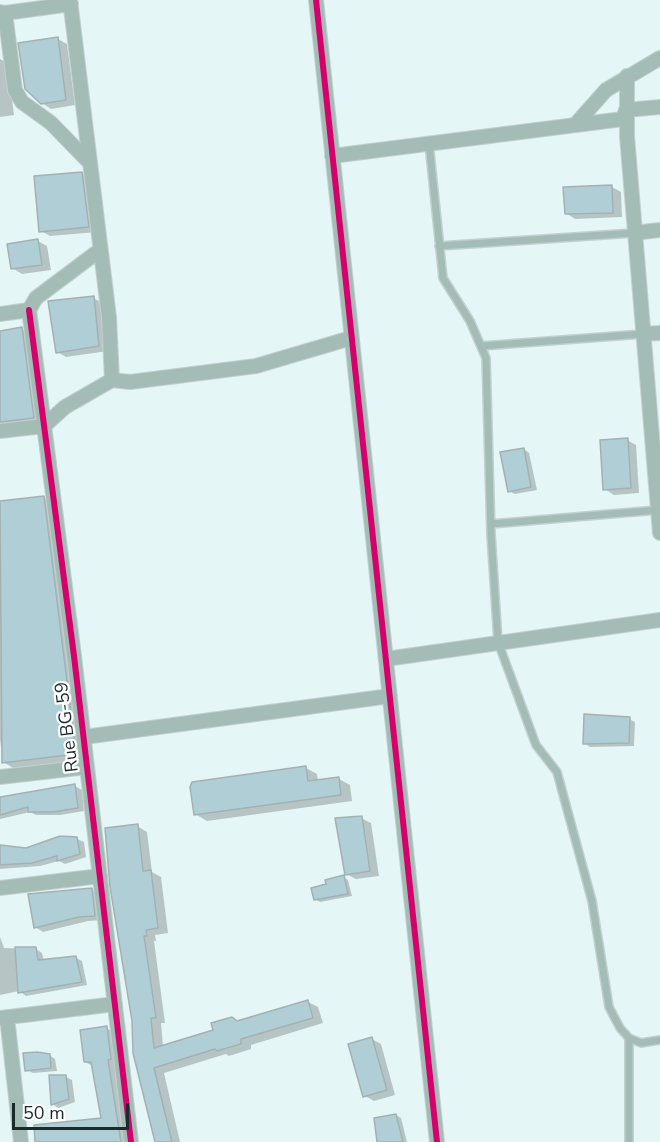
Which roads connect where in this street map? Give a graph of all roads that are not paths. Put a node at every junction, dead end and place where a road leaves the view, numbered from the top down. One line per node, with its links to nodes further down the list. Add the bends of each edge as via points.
1 (316, 0): 10 (street)
2 (70, 2): 3 (street); 11 (street)
3 (2, 13): 11 (street, via 15,90 22,102 51,123)
4 (660, 57): 5 (street)
5 (627, 76): 7 (street); 8 (street, via 606,90)
6 (660, 107): 7 (street)
7 (626, 110): 8 (street, via 623,119); 13 (street)
8 (575, 125): 9 (street)
9 (429, 143): 10 (street); 14 (lane)
10 (332, 156): 20 (street)
11 (88, 161): 15 (street)
12 (660, 230): 13 (street)
13 (634, 232): 14 (lane); 19 (street)
14 (439, 246): 21 (lane, via 443,278)
15 (100, 250): 16 (street, via 36,298); 22 (street)
16 (29, 310): 17 (street); 23 (street, Rue BG-59)
17 (0, 314)
18 (660, 333): 19 (street)
19 (643, 334): 21 (lane); 25 (street)
20 (351, 338): 22 (street, via 256,366 130,382); 31 (street)
21 (481, 346): 27 (lane, via 486,358)
22 (112, 380): 23 (street, via 65,407)
23 (44, 426): 24 (street); 33 (street, Rue BG-59)
24 (0, 431)
25 (656, 451): 26 (street)
26 (658, 510): 27 (lane); 28 (street)
27 (491, 525): 30 (lane)
28 (660, 533)
29 (660, 620): 30 (street)
30 (498, 642): 31 (street); 40 (lane, via 536,746 557,772 592,902 609,1007)
31 (386, 659): 32 (street)
32 (390, 696): 33 (street); 44 (street)
33 (84, 737): 34 (street, Rue BG-59)
34 (87, 767): 35 (street); 36 (street, Rue BG-59)
35 (0, 777)
36 (100, 876): 37 (street); 38 (street, Rue BG-59)
37 (0, 888)
38 (115, 1004): 39 (street); 43 (street, Rue BG-59)
39 (4, 1017): 42 (street)
40 (629, 1038): 41 (lane, via 641,1042); 45 (lane)
41 (660, 1040)
42 (21, 1142)
43 (131, 1142)
44 (437, 1142)
45 (629, 1142)

